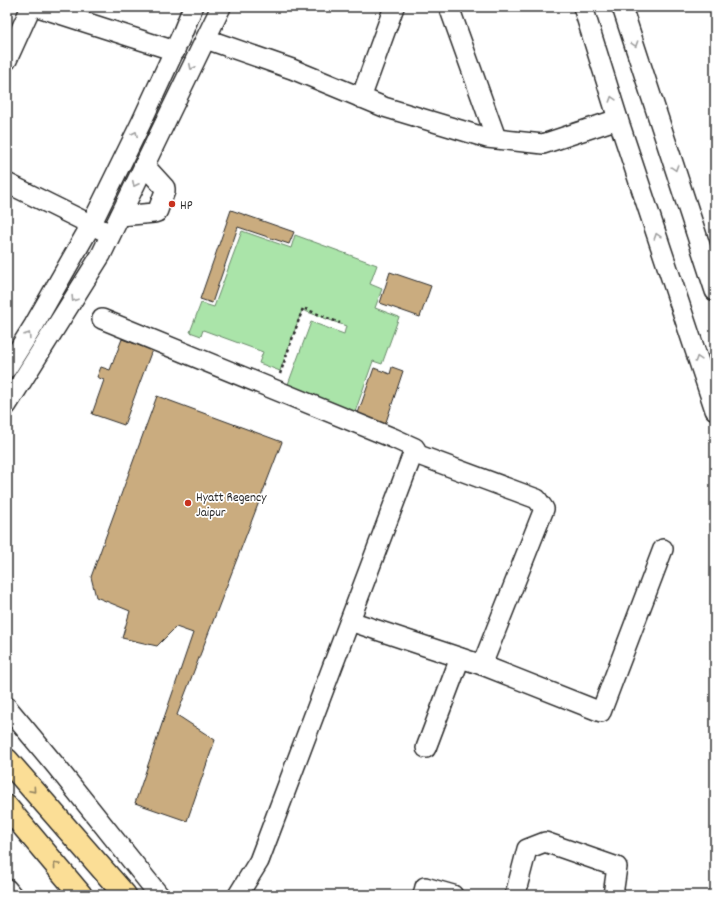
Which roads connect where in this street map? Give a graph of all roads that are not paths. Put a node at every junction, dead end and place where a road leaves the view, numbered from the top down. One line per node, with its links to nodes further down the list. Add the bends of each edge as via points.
1 (31, 7): 11 (street)
2 (38, 7): 10 (street)
3 (193, 7): 10 (street)
4 (221, 7): 9 (street)
5 (394, 7): 12 (street)
6 (449, 7): 14 (street)
7 (583, 7): 13 (street, one-way to 7)
8 (622, 7): 20 (street, one-way to 20)
9 (206, 39): 12 (street, via 292,69); 15 (street, one-way to 15)
10 (175, 51): 18 (street, one-way to 10)
11 (7, 60)
12 (361, 98): 14 (street, via 487,138)
13 (618, 119): 14 (street, via 543,144); 24 (street, one-way to 13)
14 (496, 138)
15 (144, 165): 17 (street, one-way to 17); 17 (street, via 166,191 158,210 154,213)
16 (7, 183): 18 (street)
17 (120, 216): 19 (street)
18 (91, 225): 19 (street); 22 (street, one-way to 18)
19 (111, 234): 23 (street, one-way to 23, via 101,255)
20 (715, 291)
21 (102, 319): 25 (street, via 393,438 415,448)
22 (7, 368)
23 (7, 405)
24 (715, 410)
25 (413, 453): 27 (street); 29 (street, via 537,498 544,509)
26 (663, 550): 29 (street, via 601,712)
27 (350, 621): 28 (street); 39 (street, via 259,861)
28 (460, 658): 29 (street); 31 (street)
29 (482, 665)
30 (7, 707): 38 (street)
31 (426, 748)
32 (7, 760): 37 (main road, one-way to 37)
33 (7, 807): 36 (main road, one-way to 33)
34 (7, 889): 35 (street)
35 (12, 895)
36 (81, 895)
37 (125, 895)
38 (159, 895)
39 (238, 895)
40 (423, 895): 41 (street, via 425,887)
41 (453, 895)
42 (515, 895): 43 (street, via 527,849 545,842 617,867)
43 (613, 895)

